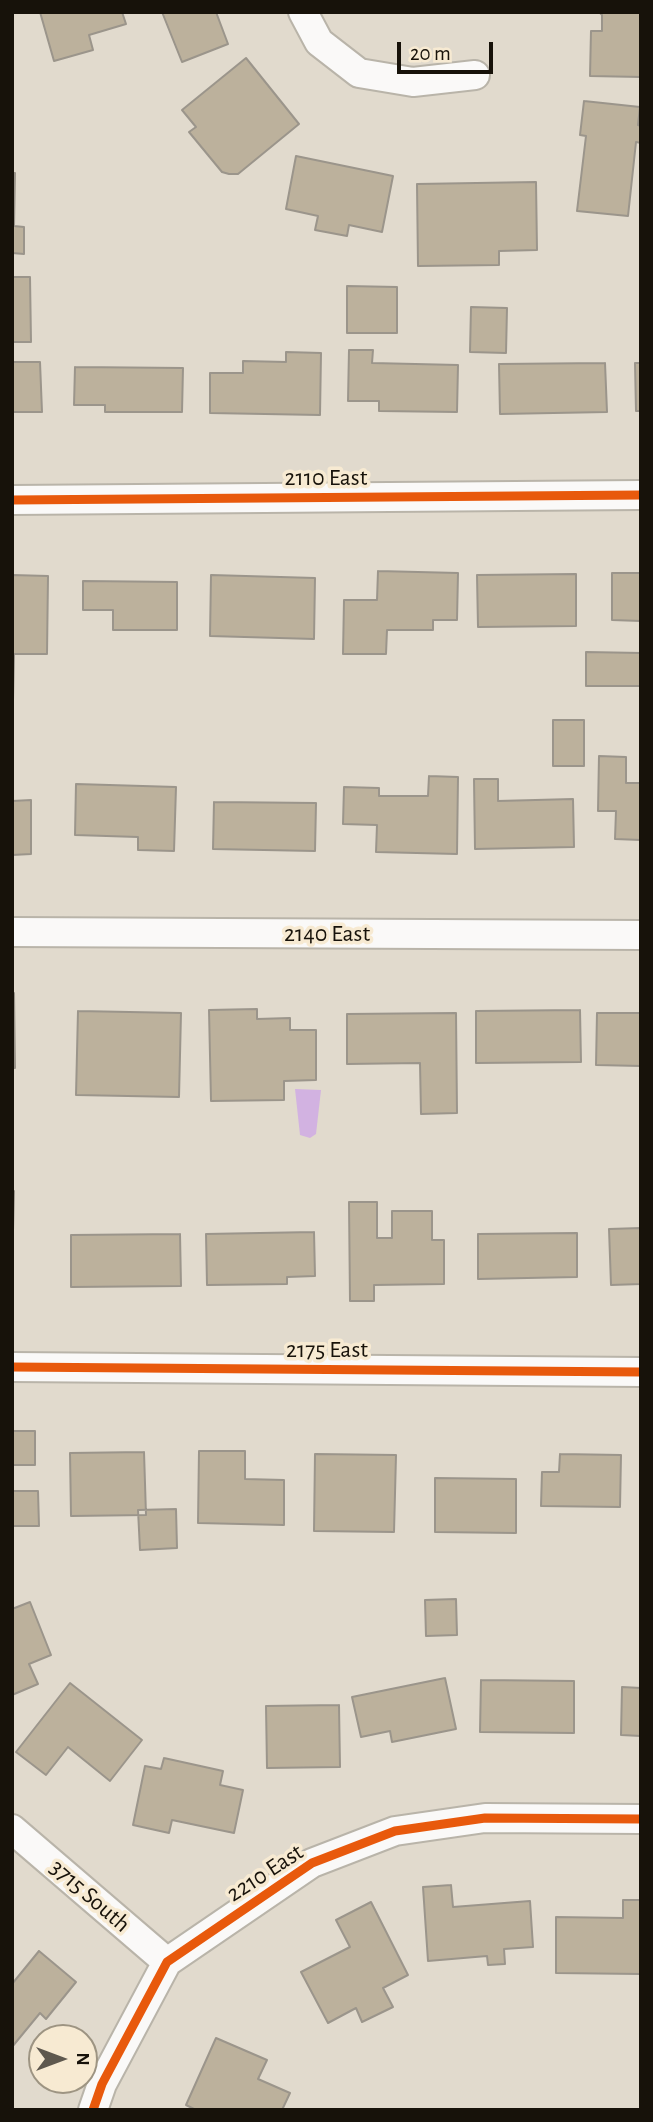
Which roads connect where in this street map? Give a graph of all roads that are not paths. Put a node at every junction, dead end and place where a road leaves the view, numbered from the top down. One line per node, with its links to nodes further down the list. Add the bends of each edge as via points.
1 (303, 12): 2 (street, via 319,42 359,73 413,82)
2 (475, 75)
3 (641, 495): 4 (street, 2110 East)
4 (12, 500)
5 (12, 932): 6 (street, 2140 East)
6 (641, 935)
7 (12, 1367): 8 (street, 2175 East)
8 (641, 1372)
9 (641, 1819): 11 (street, 2210 East, via 485,1818 395,1830 312,1863)
10 (12, 1829): 11 (street, 3715 South)
11 (167, 1962): 12 (street, 2210 East, via 102,2084)
12 (93, 2110)

